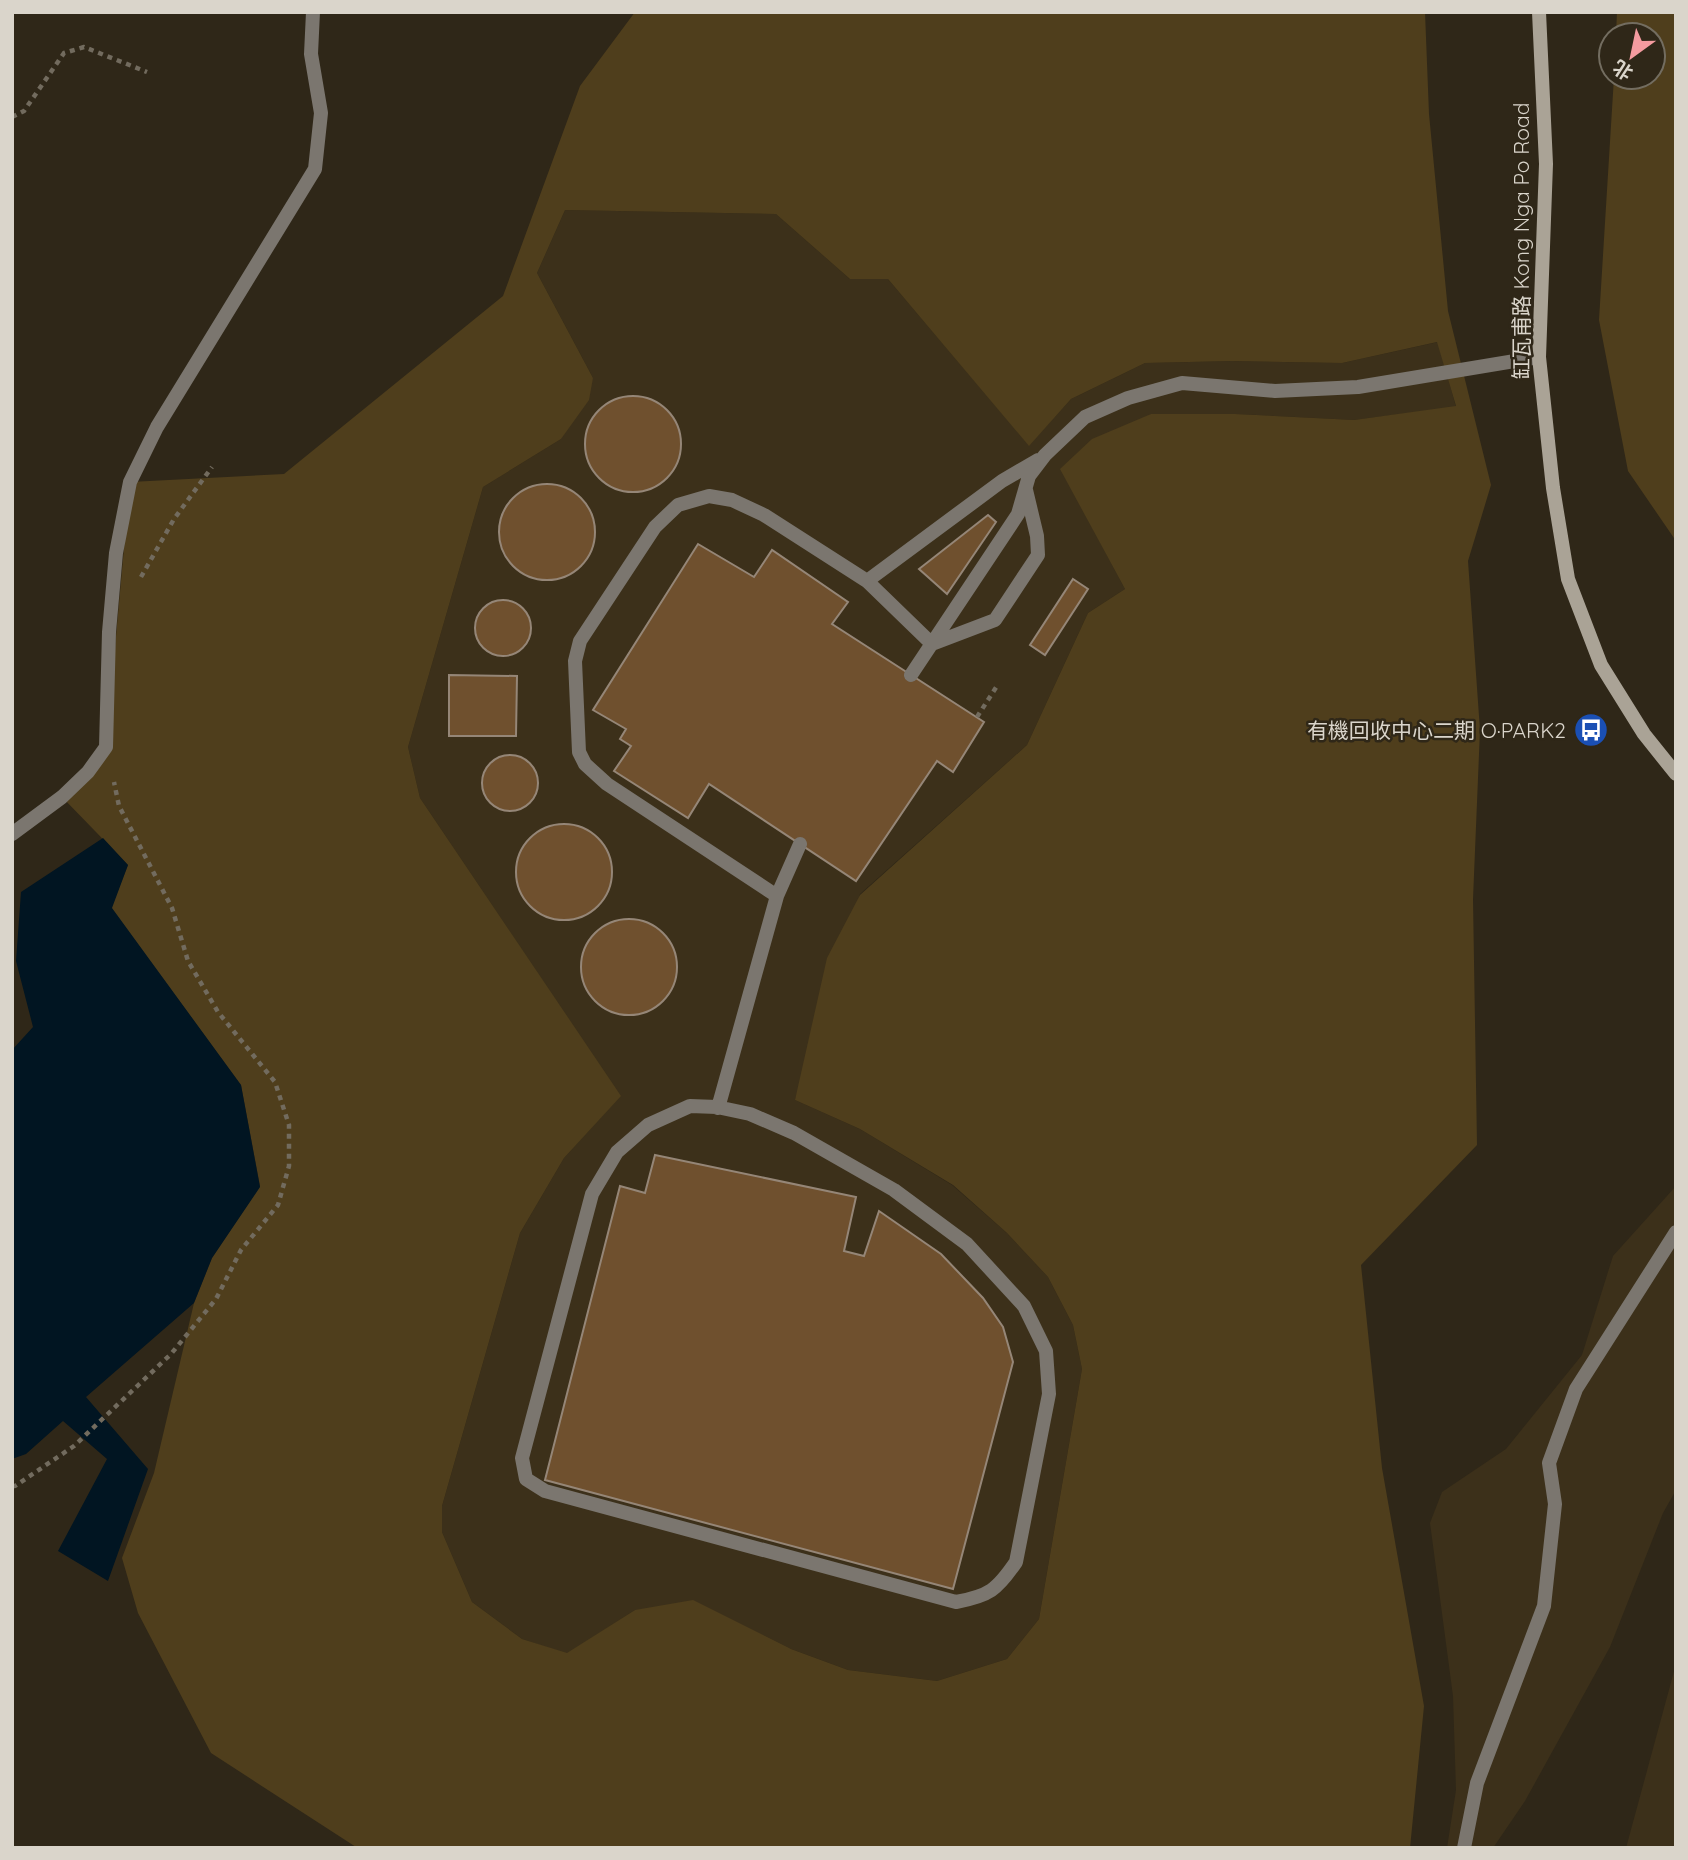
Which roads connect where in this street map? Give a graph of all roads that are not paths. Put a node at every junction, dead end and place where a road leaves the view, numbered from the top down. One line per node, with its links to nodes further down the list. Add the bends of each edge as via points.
1 (313, 12): 10 (lane, via 310,54 321,113 315,169 157,427 130,482 116,553 106,747 88,772)
2 (1539, 12): 3 (street, 缸瓦甫路 Kong Nga Po Road, via 1546,164)
3 (1539, 357): 4 (lane, via 1358,387 1275,391 1182,383 1128,398 1085,417); 9 (street, 缸瓦甫路 Kong Nga Po Road, via 1568,579 1601,665 1644,734)
4 (1045, 455): 5 (lane, via 1029,476); 6 (lane, via 1002,481)
5 (1026, 490): 7 (lane, via 1017,514); 7 (lane, via 1038,555 996,620)
6 (867, 581): 7 (lane); 12 (lane, via 764,515 732,500 709,496 678,505 655,527 580,641 575,661 579,752 585,764 607,785)
7 (932, 644): 8 (lane)
8 (911, 675)
9 (1676, 774)
10 (12, 835)
11 (800, 844): 12 (lane)
12 (777, 896): 13 (lane)
13 (718, 1108): 13 (lane, via 750,1114 794,1133 894,1190 967,1244 1024,1306 1046,1351 1049,1394 1016,1563 1002,1582 981,1598 956,1602 545,1491 526,1479 522,1458 592,1194 617,1152 648,1125 690,1106)
14 (1676, 1233): 15 (lane, via 1576,1389 1549,1463 1555,1504 1544,1606 1478,1783)
15 (1464, 1848)

